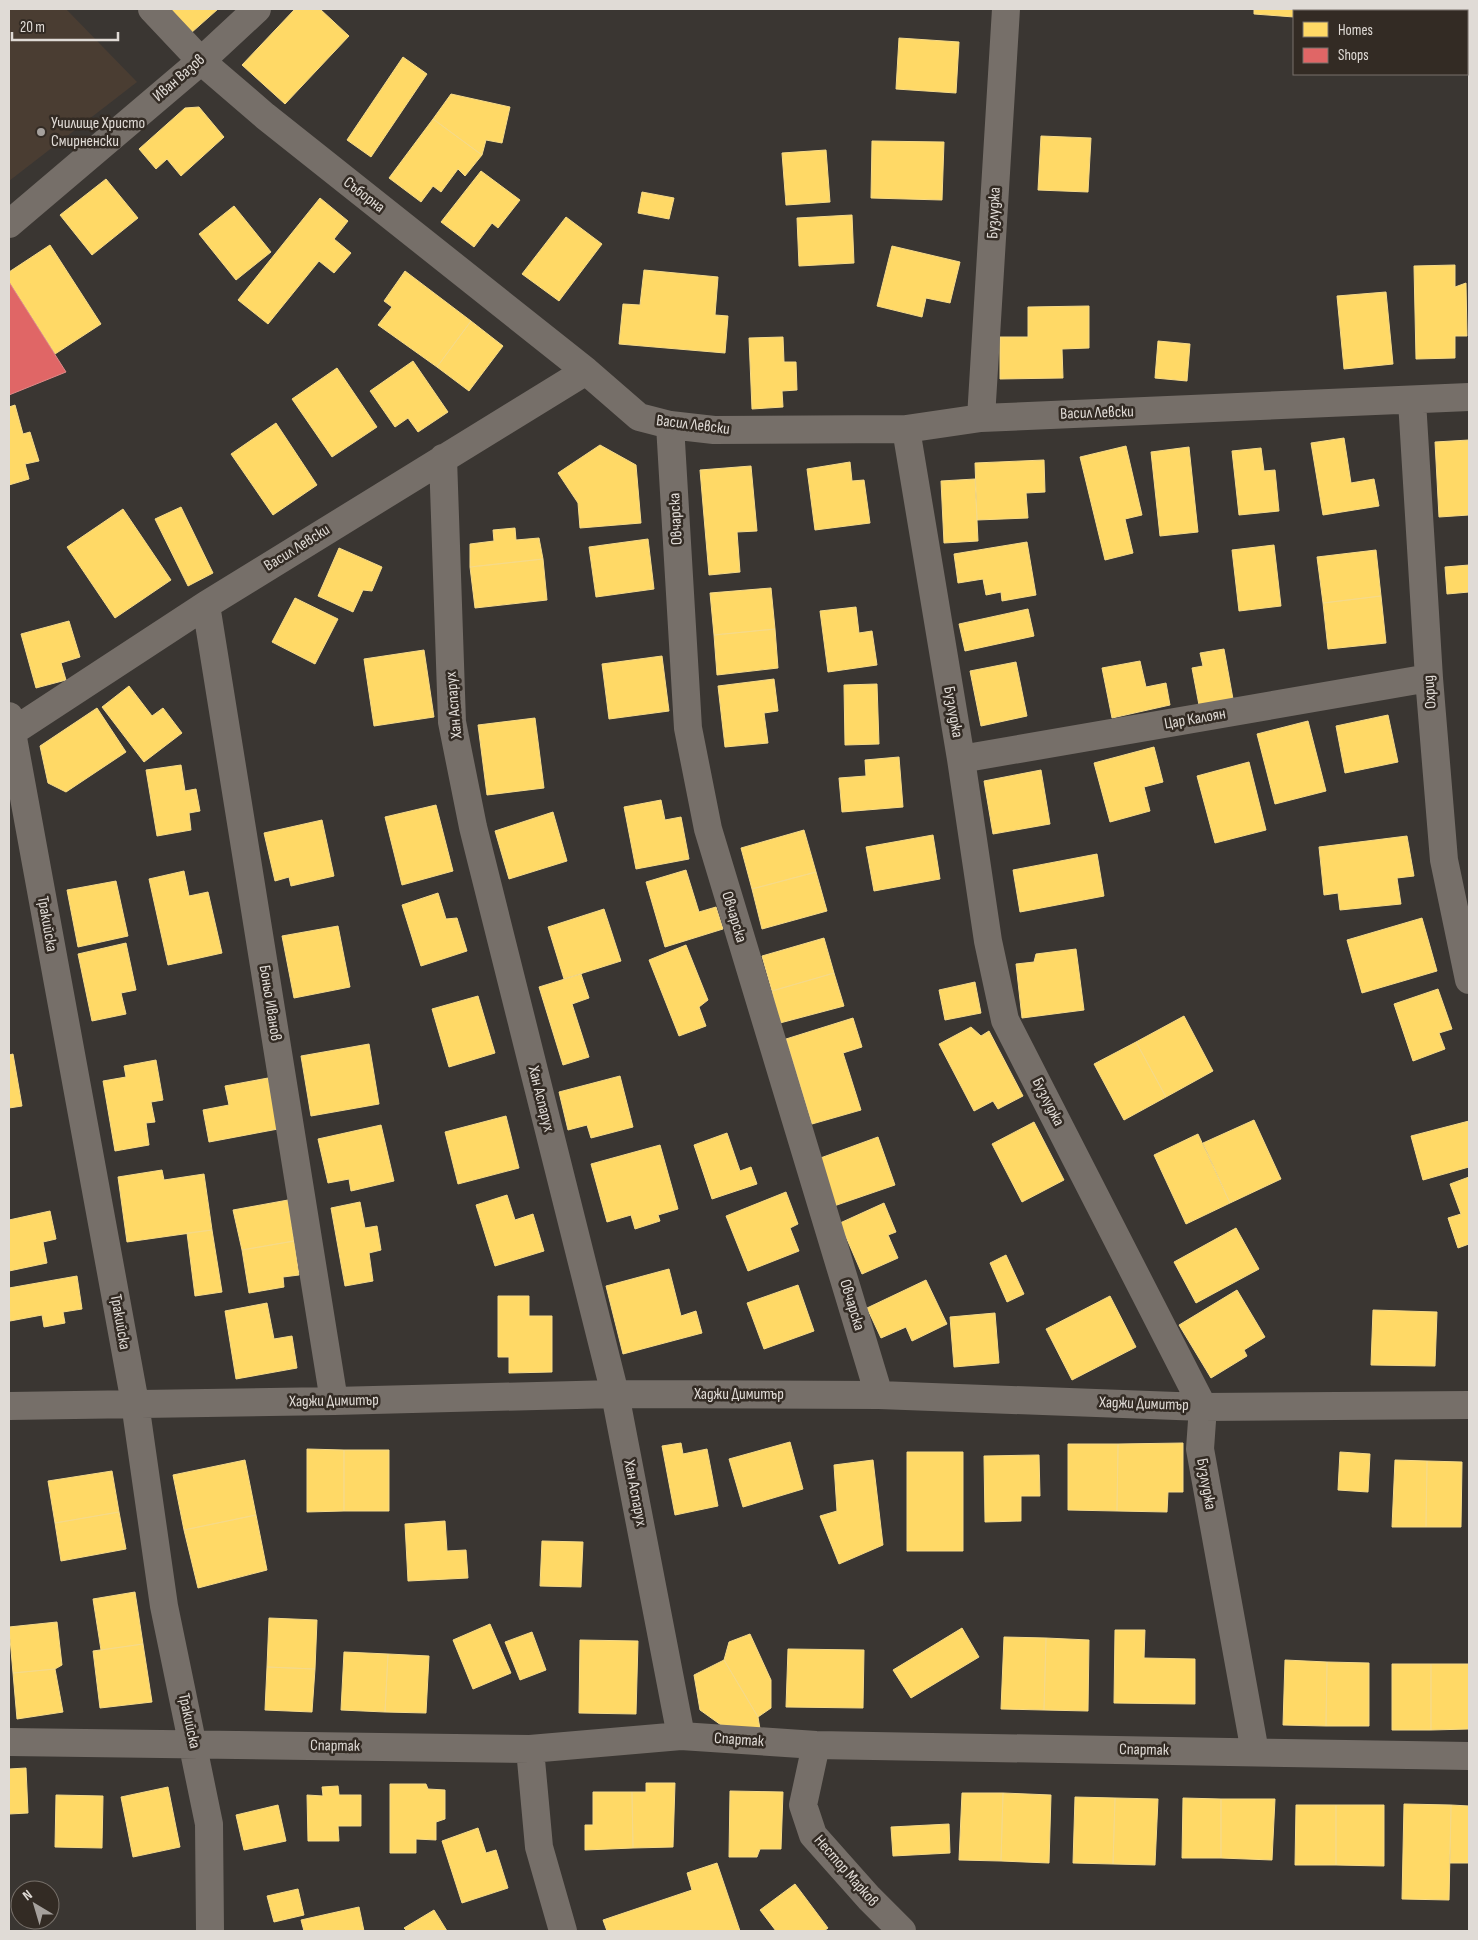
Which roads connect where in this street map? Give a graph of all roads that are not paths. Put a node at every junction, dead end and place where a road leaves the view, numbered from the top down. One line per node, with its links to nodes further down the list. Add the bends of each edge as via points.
1 (152, 9): 4 (street, Съборна)
2 (257, 9): 4 (street, Иван Вазов)
3 (1006, 9): 9 (street, Бузлуджа)
4 (201, 61): 5 (street, Иван Вазов); 6 (street, Съборна, via 265,116)
5 (9, 224)
6 (586, 371): 10 (street, Васил Левски, via 639,417); 12 (street, Васил Левски)
7 (1469, 397): 8 (street, Васил Левски)
8 (1412, 401): 9 (street, Васил Левски); 14 (street, Охрид)
9 (981, 418): 11 (street, Васил Левски)
10 (670, 425): 11 (street, Васил Левски, via 714,430); 19 (street, Овчарска, via 688,728 708,829)
11 (906, 429): 16 (street, Бузлуджа)
12 (442, 458): 13 (street, Васил Левски); 18 (street, Хан Аспарух, via 452,722 473,826)
13 (206, 605): 15 (street, Васил Левски); 20 (street, Боньо Иванов)
14 (1429, 678): 16 (street, Цар Калоян); 17 (street, Охрид, via 1444,860)
15 (10, 727): 21 (street, Тракийска)
16 (961, 759): 24 (street, Бузлуджа, via 988,941 1005,1020)
17 (1469, 980)
18 (615, 1394): 19 (street, Хаджи Димитър); 20 (street, Хаджи Димитър); 25 (street, Хан Аспарух)
19 (879, 1394): 24 (street, Хаджи Димитър)
20 (334, 1401): 21 (street, Хаджи Димитър)
21 (135, 1403): 23 (street, Хаджи Димитър); 27 (street, Тракийска, via 164,1606)
22 (1469, 1405): 24 (street, Хаджи Димитър)
23 (9, 1406)
24 (1203, 1406): 30 (street, Бузлуджа, via 1200,1449)
25 (681, 1736): 28 (street, Спартак); 29 (street, Спартак)
26 (9, 1742): 27 (street, Спартак)
27 (194, 1744): 29 (street, Спартак); 32 (street, Тракийска, via 209,1824)
28 (816, 1745): 30 (street, Спартак); 34 (street, Нестор Марков, via 803,1805 813,1835)
29 (530, 1749): 33 (street, via 539,1848)
30 (1254, 1752): 31 (street, Спартак)
31 (1469, 1756)
32 (210, 1931)
33 (563, 1931)
34 (902, 1931)

